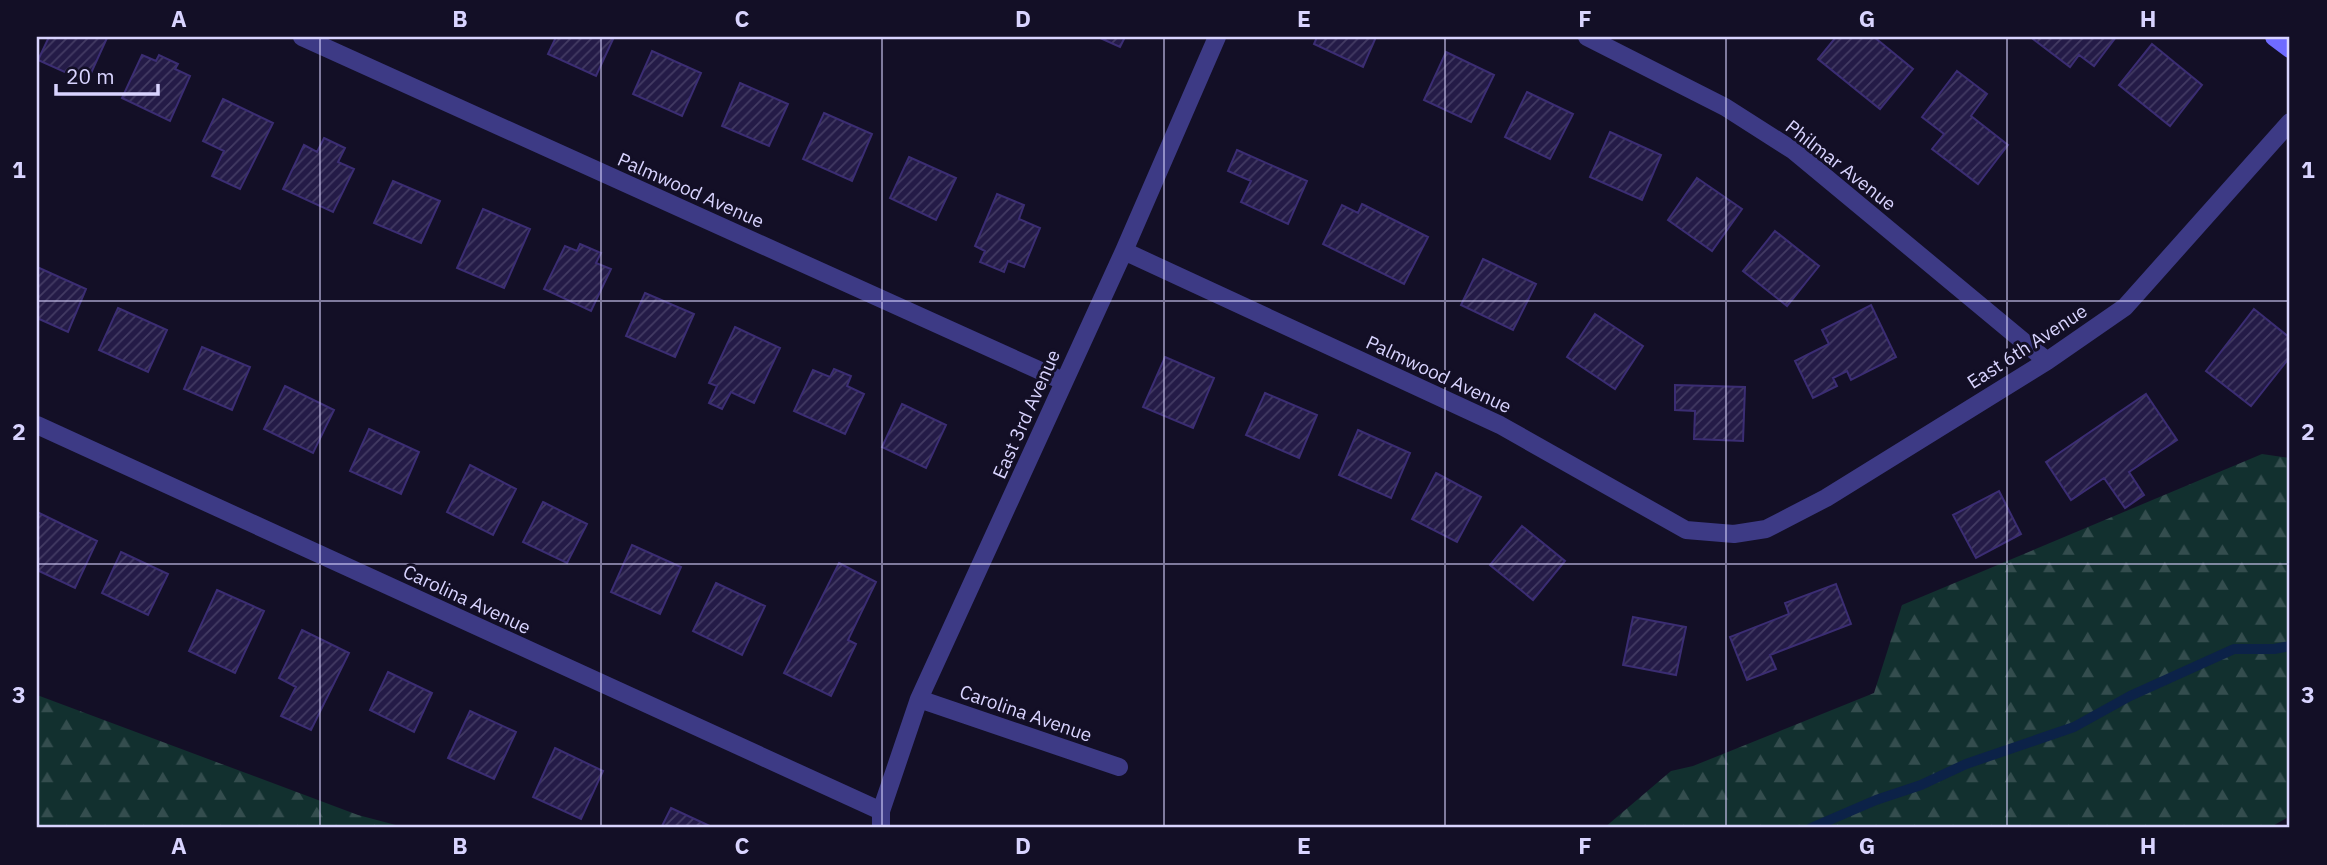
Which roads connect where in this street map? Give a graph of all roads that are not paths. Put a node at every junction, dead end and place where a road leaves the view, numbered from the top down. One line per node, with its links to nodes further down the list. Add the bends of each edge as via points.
1 (302, 37): 9 (street, Palmwood Avenue)
2 (1217, 37): 7 (street, East 3rd Avenue)
3 (1587, 37): 8 (street, Philmar Avenue, via 1725,107 1794,151)
4 (2274, 37): 5 (main road)
5 (2290, 49)
6 (2290, 122): 8 (street, East 6th Avenue, via 2124,307)
7 (1124, 251): 9 (street, East 3rd Avenue); 11 (street, Palmwood Avenue, via 1500,425 1686,530)
8 (2047, 361): 11 (street, East 6th Avenue, via 1826,498 1766,529)
9 (1063, 381): 12 (street, East 3rd Avenue)
10 (37, 425): 14 (street, Carolina Avenue)
11 (1734, 534)
12 (919, 699): 13 (street, Carolina Avenue); 14 (street, East 3rd Avenue)
13 (1119, 767)
14 (881, 820)

